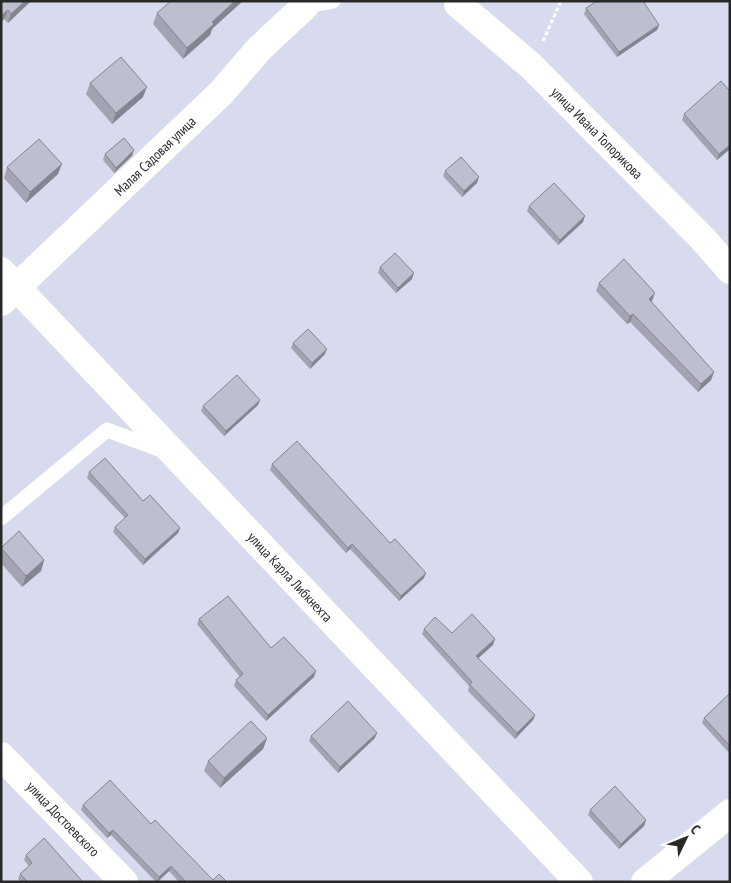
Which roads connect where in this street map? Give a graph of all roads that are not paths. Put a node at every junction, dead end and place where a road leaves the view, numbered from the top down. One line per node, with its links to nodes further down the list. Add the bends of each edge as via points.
1 (333, 1): 3 (lane)
2 (453, 2): 4 (street, улица Ивана Топорикова, via 531,66)
3 (305, 6): 5 (street, Малая Садовая улица, via 259,49 221,93)
4 (730, 270)
5 (6, 287): 6 (street, улица Карла Либкнехта)
6 (175, 456): 7 (lane, via 107,430); 11 (street, улица Карла Либкнехта)
7 (1, 518)
8 (1, 756): 10 (street, улица Достоевского)
9 (730, 813): 12 (street)
10 (124, 882)
11 (579, 882)
12 (645, 882)

